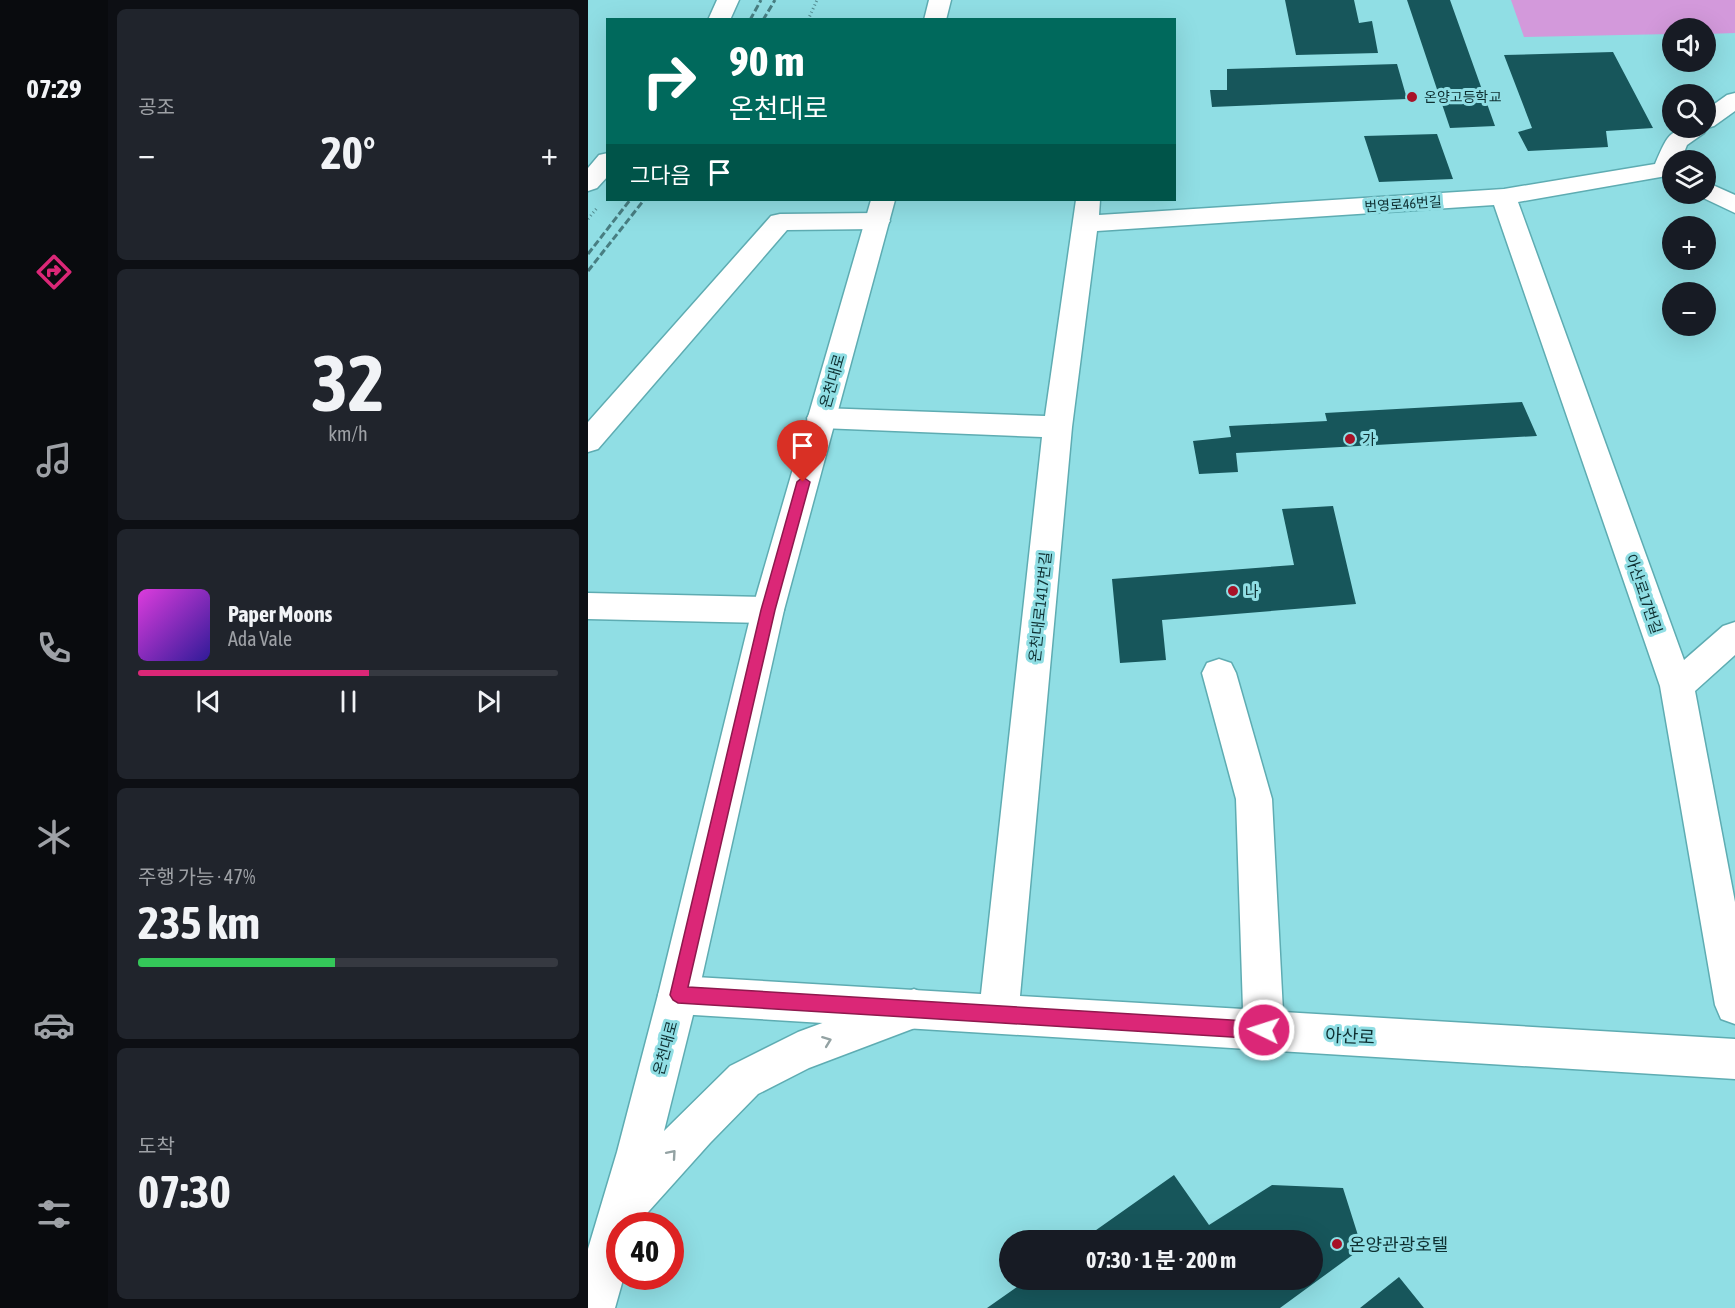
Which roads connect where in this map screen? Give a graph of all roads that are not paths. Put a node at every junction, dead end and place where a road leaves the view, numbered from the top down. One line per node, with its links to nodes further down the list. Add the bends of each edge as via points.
1 (728, 0): 3 (street)
2 (940, 0): 4 (street)
3 (720, 18)
4 (936, 18)
5 (1735, 100): 6 (street)
6 (1716, 114)
7 (606, 162): 9 (street)
8 (1662, 173): 11 (street, 번영로46번길)
9 (588, 183)
10 (1716, 195): 12 (street)
11 (1504, 197): 14 (street, 번영로46번길); 22 (street, 아산로17번길)
12 (1735, 205)
13 (880, 210): 15 (street, 온천대로); 17 (street, 온천대로, via 780,222)
14 (1087, 212): 16 (street, 온천대로1417번길)
15 (821, 418): 16 (street); 19 (street, 온천대로)
16 (1058, 428): 26 (street, 온천대로1417번길)
17 (588, 441)
18 (588, 606): 19 (street)
19 (768, 610): 23 (street, 온천대로)
20 (1735, 635): 22 (street)
21 (1219, 673): 27 (street, via 1254,799)
22 (1677, 686): 24 (street, 아산로17번길)
23 (678, 995): 25 (street, 아산로); 29 (street, 온천대로)
24 (1735, 1005)
25 (914, 1009): 26 (street, 아산로); 30 (street, one-way to 25, via 695,1128 744,1080 798,1052)
26 (999, 1014): 27 (street, 아산로)
27 (1264, 1030): 28 (street, 아산로)
28 (1735, 1059)
29 (620, 1212)
30 (621, 1212)
31 (606, 1262): 32 (street, 온천대로)
32 (593, 1308)

